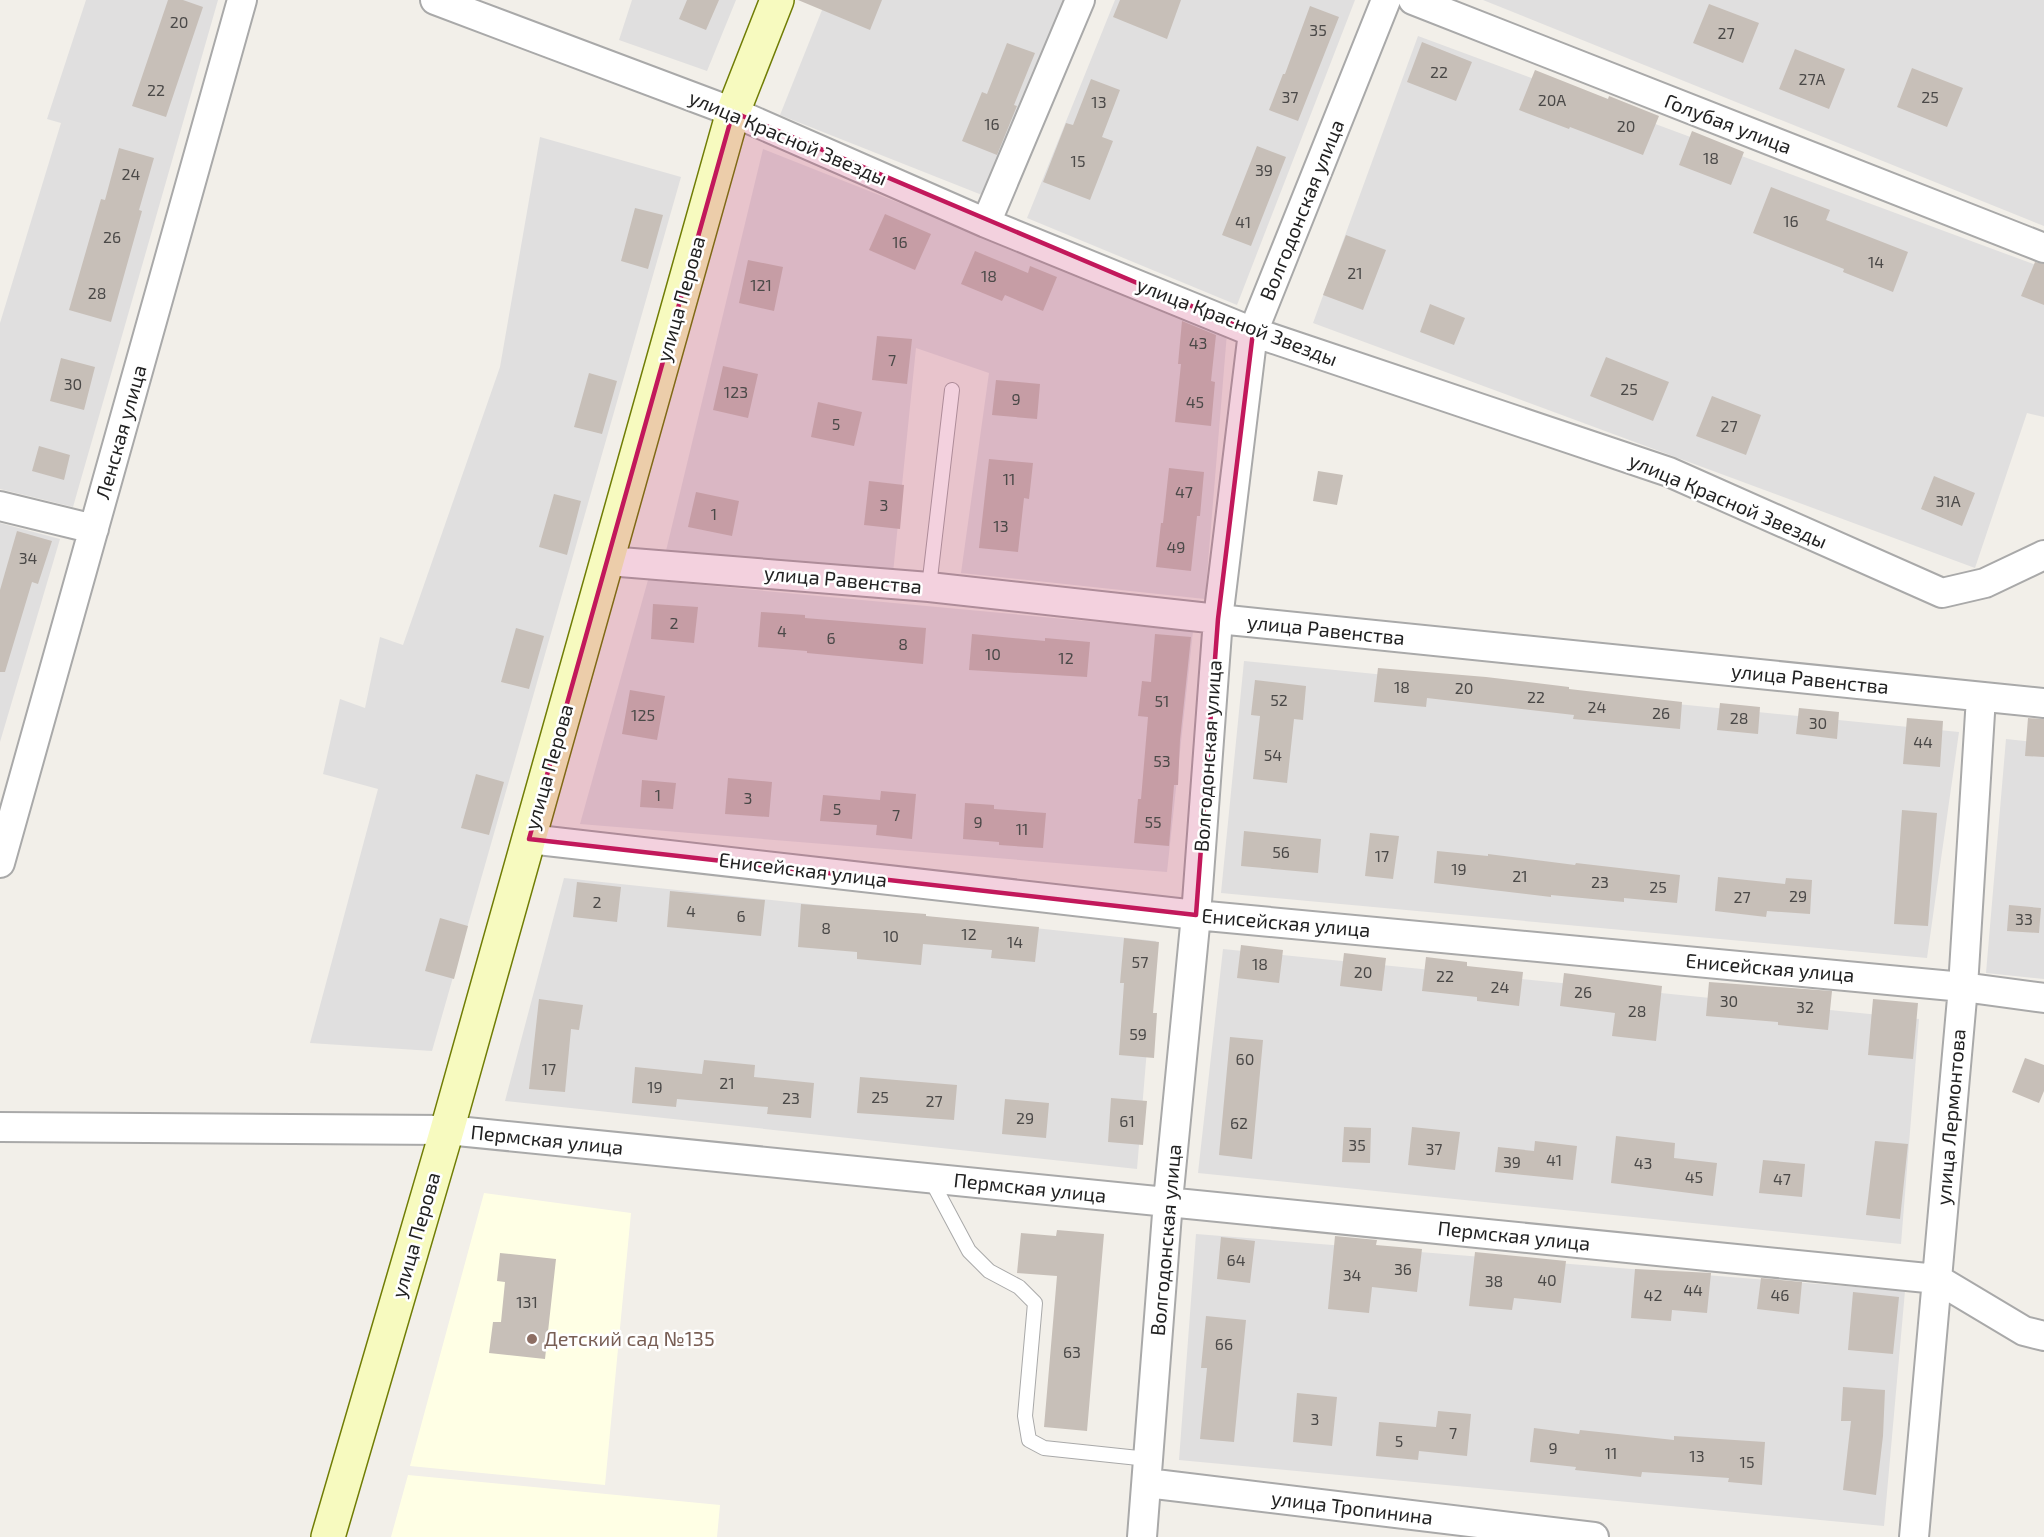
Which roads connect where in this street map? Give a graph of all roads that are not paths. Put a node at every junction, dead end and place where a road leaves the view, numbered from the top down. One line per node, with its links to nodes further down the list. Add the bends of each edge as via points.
1 (242, 0): 13 (street, Ленская улица)
2 (435, 0): 7 (street, улица Красной Звезды)
3 (777, 0): 7 (main road, улица Перова)
4 (1080, 0): 8 (street)
5 (1386, 0): 10 (street, Волгодонская улица)
6 (1413, 0): 9 (street, Голубая улица)
7 (732, 112): 8 (street, улица Красной Звезды); 15 (main road, улица Перова)
8 (986, 223): 10 (street, улица Красной Звезды)
9 (2044, 248)
10 (1253, 332): 14 (street, улица Красной Звезды, via 1669,472 1942,593 1984,583); 17 (street, Волгодонская улица)
11 (952, 390): 16 (lane)
12 (0, 506): 13 (street)
13 (94, 529): 21 (street, Ленская улица)
14 (2044, 555)
15 (608, 561): 16 (street, улица Равенства); 20 (main road, улица Перова)
16 (929, 587): 17 (street, улица Равенства)
17 (1218, 619): 18 (street, улица Равенства); 22 (street, Волгодонская улица)
18 (1981, 696): 19 (street, улица Равенства); 23 (street, улица Лермонтова)
19 (2044, 702)
20 (529, 839): 22 (street, Енисейская улица); 26 (main road, улица Перова)
21 (0, 863)
22 (1196, 915): 23 (street, Енисейская улица); 28 (street, Волгодонская улица)
23 (1963, 987): 24 (street, Енисейская улица); 29 (street, улица Лермонтова)
24 (2044, 998)
25 (0, 1127): 26 (street, Пермская улица)
26 (447, 1130): 27 (street, Пермская улица); 32 (main road, улица Перова)
27 (930, 1178): 28 (street, Пермская улица); 31 (lane, via 969,1251 989,1271 1019,1287 1035,1303 1025,1416 1029,1440 1044,1448)
28 (1168, 1201): 29 (street, Пермская улица); 31 (street, Волгодонская улица)
29 (1937, 1279): 30 (street, Пермская улица, via 2024,1331); 35 (street, улица Лермонтова)
30 (2044, 1336)
31 (1147, 1471): 33 (street, Волгодонская улица); 34 (street, улица Тропинина)
32 (328, 1537)
33 (1142, 1537)
34 (1594, 1537)
35 (1914, 1537)

